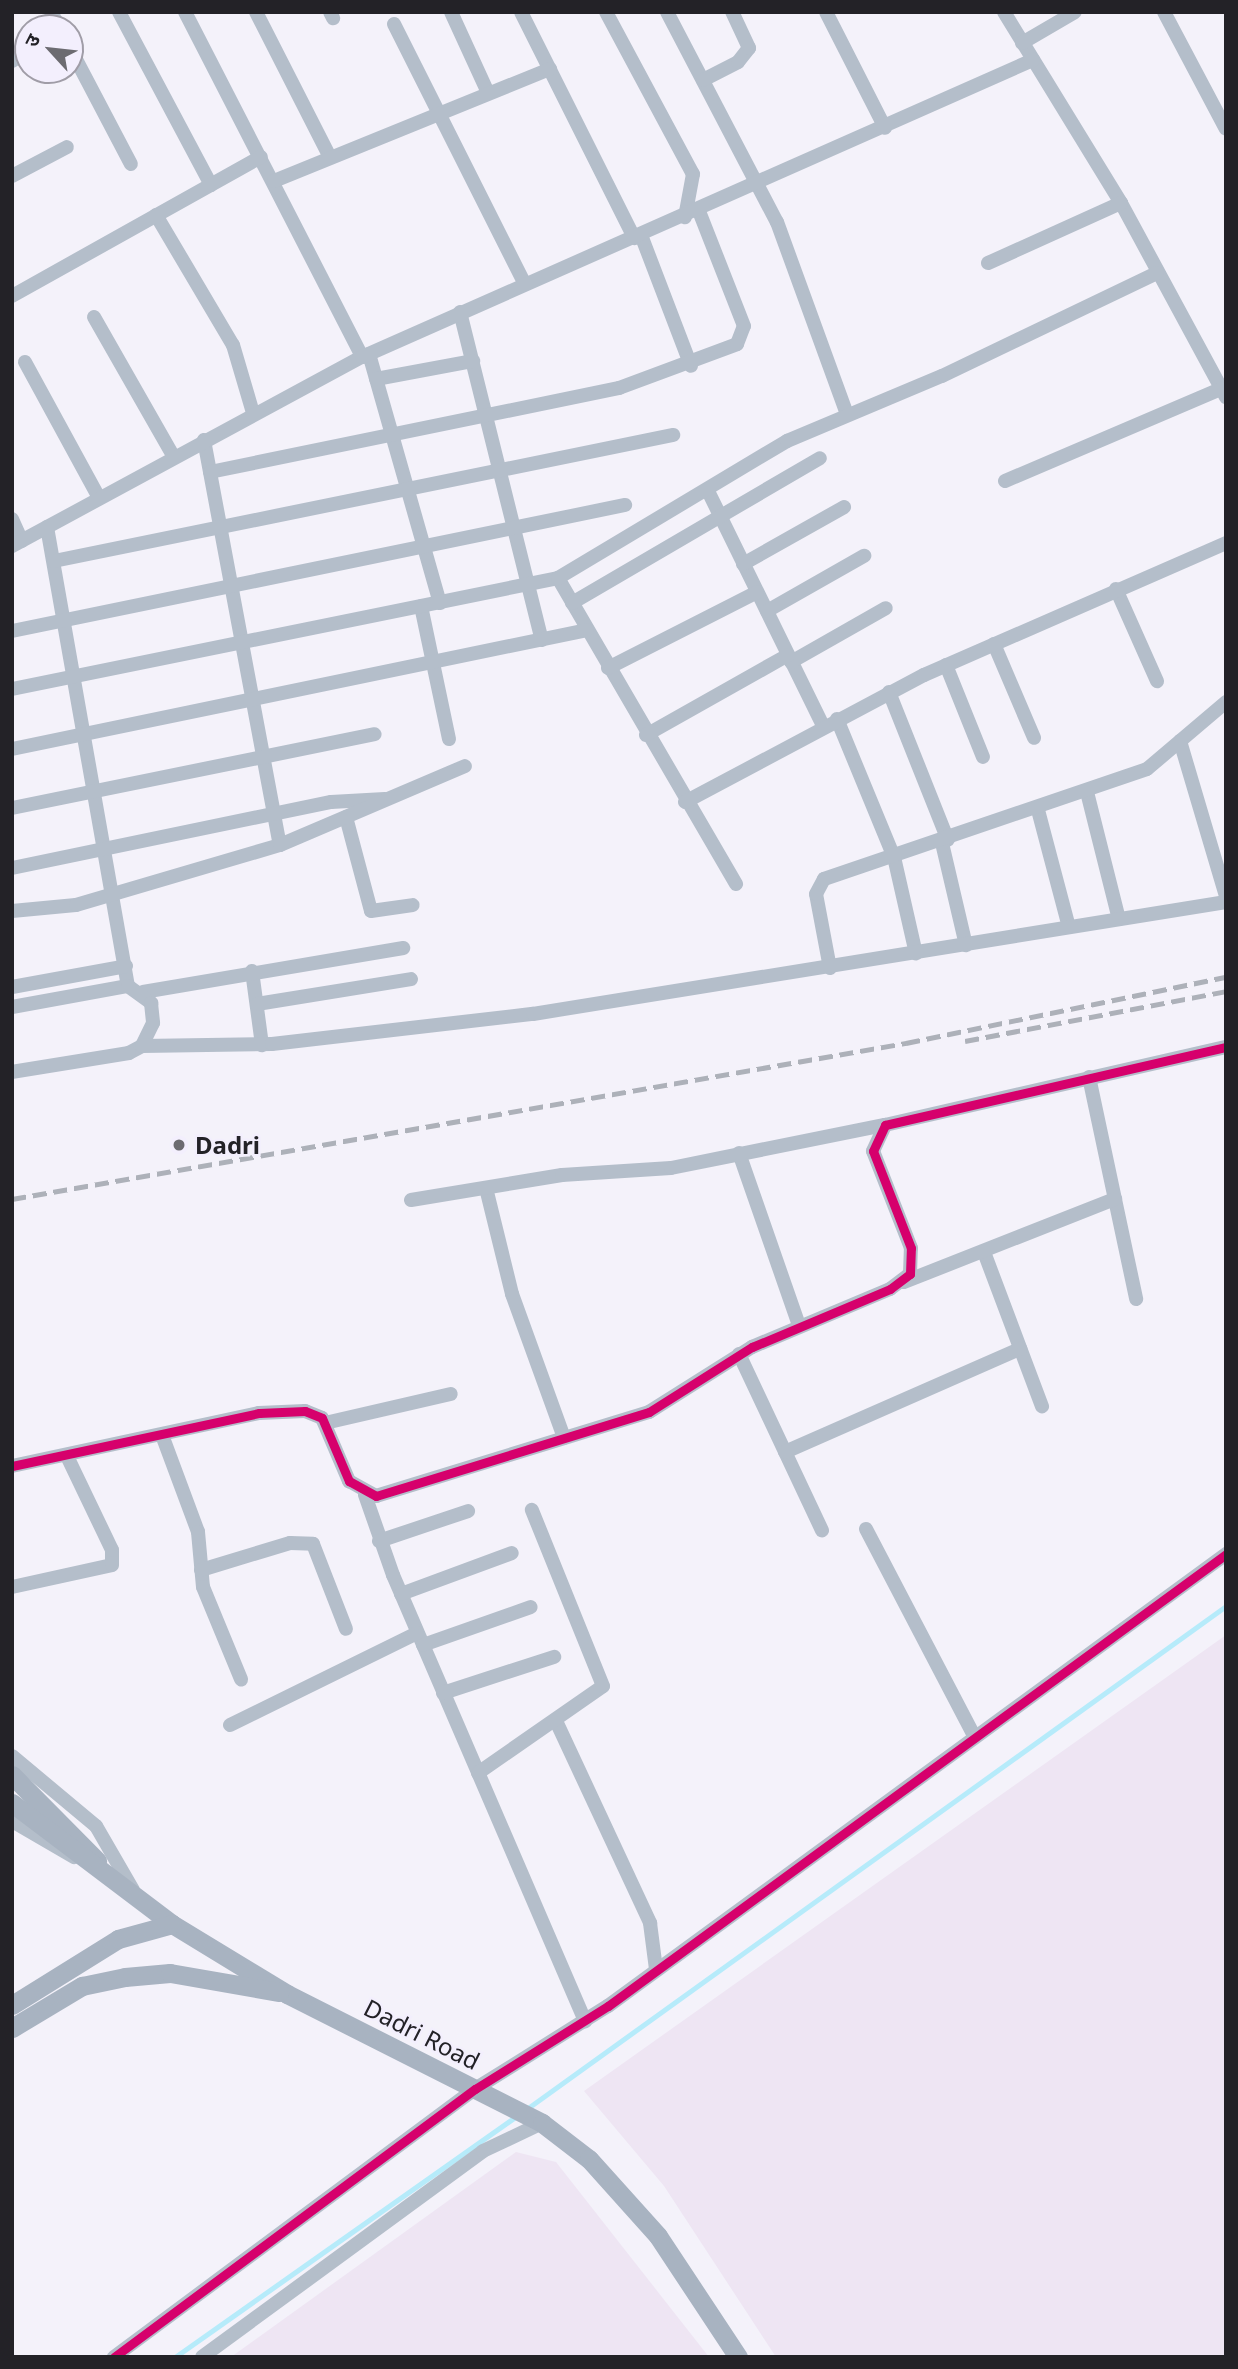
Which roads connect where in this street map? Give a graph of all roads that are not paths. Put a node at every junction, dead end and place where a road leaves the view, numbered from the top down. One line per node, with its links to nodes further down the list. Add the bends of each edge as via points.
1 (119, 12): 30 (street)
2 (185, 12): 24 (street)
3 (256, 12): 25 (street)
4 (451, 12): 19 (street)
5 (521, 12): 16 (street)
6 (606, 12): 34 (street, via 693,174)
7 (667, 12): 18 (street)
8 (732, 12): 18 (street, via 749,48 738,62)
9 (826, 12): 21 (street)
10 (1004, 12): 14 (street)
11 (1075, 12): 14 (street)
12 (1164, 12): 22 (street)
13 (394, 24): 20 (street)
14 (1022, 43): 15 (street)
15 (1033, 60): 21 (street); 31 (street)
16 (550, 69): 19 (street); 35 (street)
17 (84, 75): 26 (street)
18 (703, 80): 29 (street)
19 (488, 93): 20 (street)
20 (438, 112): 25 (street); 38 (street)
21 (885, 128): 29 (street)
22 (1226, 128)
23 (67, 147): 27 (street)
24 (261, 157): 28 (street); 30 (street)
25 (330, 157): 28 (street)
26 (131, 164)
27 (12, 176)
28 (274, 181): 42 (street)
29 (759, 184): 32 (street); 49 (street, via 811,306)
30 (211, 185): 33 (street)
31 (1121, 203): 36 (street); 37 (street)
32 (699, 211): 34 (street); 45 (street, via 745,334 737,344)
33 (156, 215): 39 (street); 48 (street, via 233,345)
34 (684, 217): 35 (street)
35 (638, 236): 38 (street); 45 (street)
36 (988, 263)
37 (1157, 273): 47 (street); 49 (street)
38 (525, 284): 40 (street)
39 (12, 296)
40 (460, 312): 42 (street); 43 (street)
41 (94, 317): 54 (street)
42 (366, 355): 46 (street); 48 (street)
43 (473, 361): 46 (street); 50 (street)
44 (25, 362): 61 (street)
45 (691, 366): 50 (street)
46 (376, 379): 52 (street)
47 (1224, 393): 58 (street)
48 (253, 413): 53 (street)
49 (847, 414): 60 (street, via 787,441)
50 (487, 415): 52 (street); 57 (street)
51 (673, 435): 57 (street)
52 (392, 436): 56 (street); 59 (street)
53 (204, 440): 54 (street); 56 (street)
54 (174, 457): 61 (street)
55 (820, 458): 64 (street)
56 (210, 472): 68 (street)
57 (499, 472): 59 (street); 67 (street)
58 (1005, 481)
59 (408, 491): 68 (street); 71 (street)
60 (708, 491): 64 (street); 75 (street)
61 (99, 498): 66 (street)
62 (625, 505): 67 (street)
63 (844, 507): 74 (street)
64 (720, 517): 74 (street); 81 (street)
65 (12, 519): 69 (street)
66 (47, 527): 69 (street); 73 (street)
67 (514, 528): 71 (street); 76 (street)
68 (222, 531): 73 (street); 77 (street)
69 (17, 543)
70 (1226, 543): 78 (street)
71 (424, 546): 77 (street); 80 (street)
72 (864, 556): 84 (street)
73 (54, 561): 85 (street)
74 (743, 564): 79 (street)
75 (558, 578): 76 (street); 81 (street)
76 (528, 585): 80 (street); 88 (street)
77 (234, 586): 85 (street); 89 (street)
78 (1116, 589): 90 (street); 96 (street)
79 (757, 592): 84 (street); 94 (street)
80 (440, 603): 82 (street)
81 (572, 603): 86 (street)
82 (421, 606): 89 (street); 92 (street)
83 (886, 608): 91 (street)
84 (767, 611): 91 (street)
85 (65, 620): 87 (street); 95 (street)
86 (587, 630): 88 (street); 94 (street)
87 (12, 631)
88 (542, 640): 92 (street)
89 (243, 642): 95 (street); 99 (street)
90 (994, 644): 93 (street); 106 (street)
91 (790, 658): 102 (street); 105 (street)
92 (433, 662): 99 (street); 107 (street)
93 (946, 666): 98 (street); 111 (street)
94 (608, 668): 105 (street)
95 (75, 676): 97 (street); 103 (street)
96 (1157, 681)
97 (12, 689)
98 (889, 692): 101 (street); 121 (street)
99 (254, 701): 103 (street); 110 (street)
100 (1226, 702): 108 (street)
101 (837, 719): 102 (street); 124 (street)
102 (823, 726): 116 (street)
103 (86, 732): 109 (street); 113 (street)
104 (375, 734): 110 (street)
105 (646, 735): 116 (street)
106 (1034, 738)
107 (449, 739)
108 (1180, 741): 114 (street, via 1159,762); 128 (street)
109 (12, 749)
110 (264, 755): 113 (street); 119 (street)
111 (983, 757)
112 (465, 766): 115 (street)
113 (97, 790): 117 (street); 123 (street)
114 (1087, 792): 118 (street); 132 (street)
115 (388, 799): 119 (street, via 358,797); 120 (street)
116 (685, 802): 126 (street)
117 (12, 808)
118 (1038, 810): 121 (street); 133 (street)
119 (274, 814): 122 (street); 123 (street)
120 (346, 817): 122 (street); 130 (street, via 371,911)
121 (945, 841): 124 (street); 134 (street)
122 (280, 845): 127 (street)
123 (107, 846): 125 (street); 127 (street)
124 (894, 857): 136 (street); 138 (street, via 818,886)
125 (12, 868)
126 (736, 884)
127 (116, 894): 131 (street); 137 (street)
128 (1226, 896)
129 (1226, 902): 132 (street)
130 (413, 905)
131 (12, 911)
132 (1119, 919): 133 (street)
133 (1069, 927): 134 (street)
134 (966, 945): 136 (street)
135 (403, 948): 139 (street)
136 (916, 954): 138 (street)
137 (126, 966): 141 (street); 142 (street)
138 (830, 968): 146 (street, via 533,1014)
139 (252, 971): 143 (street); 144 (street)
140 (411, 979): 144 (street)
141 (128, 986): 143 (street); 145 (street)
142 (12, 987)
143 (143, 992): 147 (street, via 153,1023)
144 (257, 1004): 146 (street)
145 (12, 1007)
146 (262, 1045): 147 (street)
147 (142, 1046): 149 (street)
148 (1226, 1047): 150 (street)
149 (12, 1072)
150 (1089, 1077): 151 (street); 154 (street)
151 (885, 1125): 152 (street); 157 (street, via 873,1151 913,1256)
152 (739, 1153): 153 (street, via 621,1175 562,1175); 159 (street)
153 (486, 1188): 155 (street); 166 (street, via 512,1294)
154 (1115, 1199): 156 (street); 158 (street)
155 (411, 1200)
156 (984, 1252): 157 (street); 160 (street)
157 (902, 1283): 159 (street)
158 (1136, 1299)
159 (799, 1325): 161 (street)
160 (1020, 1349): 163 (street); 167 (street)
161 (739, 1354): 166 (street, via 649,1412); 167 (street)
162 (452, 1394): 164 (street)
163 (1042, 1406)
164 (325, 1423): 165 (street, via 305,1411 259,1413); 170 (street, via 349,1481)
165 (162, 1435): 168 (street); 178 (street, via 198,1532)
166 (564, 1438): 170 (street)
167 (785, 1452): 174 (street)
168 (67, 1456): 169 (street); 179 (street, via 112,1550 112,1566)
169 (12, 1466)
170 (365, 1495): 175 (street)
171 (532, 1510): 187 (street, via 604,1680 599,1692)
172 (468, 1511): 175 (street)
173 (866, 1529): 189 (street)
174 (822, 1530)
175 (379, 1541): 180 (street)
176 (512, 1553): 180 (street)
177 (1226, 1554): 189 (street)
178 (201, 1570): 182 (street, via 290,1543 313,1544); 185 (street)
179 (12, 1587)
180 (401, 1594): 183 (street)
181 (531, 1607): 183 (street)
182 (346, 1629)
183 (420, 1639): 186 (street); 188 (street)
184 (554, 1657): 186 (street)
185 (241, 1679)
186 (443, 1693): 191 (street)
187 (556, 1721): 191 (street); 199 (street, via 650,1923)
188 (230, 1725)
189 (974, 1736): 199 (street)
190 (12, 1756): 197 (street, via 96,1826)
191 (478, 1773): 202 (street)
192 (12, 1775): 195 (main road, Dadri Road)
193 (12, 1803): 195 (main road, Dadri Road)
194 (12, 1821): 196 (street, via 48,1845)
195 (97, 1861): 196 (main road, Dadri Road)
196 (114, 1874): 197 (main road, Dadri Road)
197 (133, 1890): 198 (main road, Dadri Road)
198 (172, 1924): 200 (main road, Dadri Road); 201 (main road, via 118,1939)
199 (656, 1969): 202 (street)
200 (287, 1994): 203 (main road, via 170,1973 125,1978 82,1986); 204 (main road, Dadri Road)
201 (12, 2005)
202 (585, 2021): 204 (street)
203 (12, 2028)
204 (479, 2091): 205 (main road, Dadri Road); 206 (street)
205 (534, 2119): 207 (street, via 482,2151); 208 (main road, Dadri Road, via 589,2159 658,2236)
206 (114, 2357)
207 (202, 2357)
208 (738, 2357)

